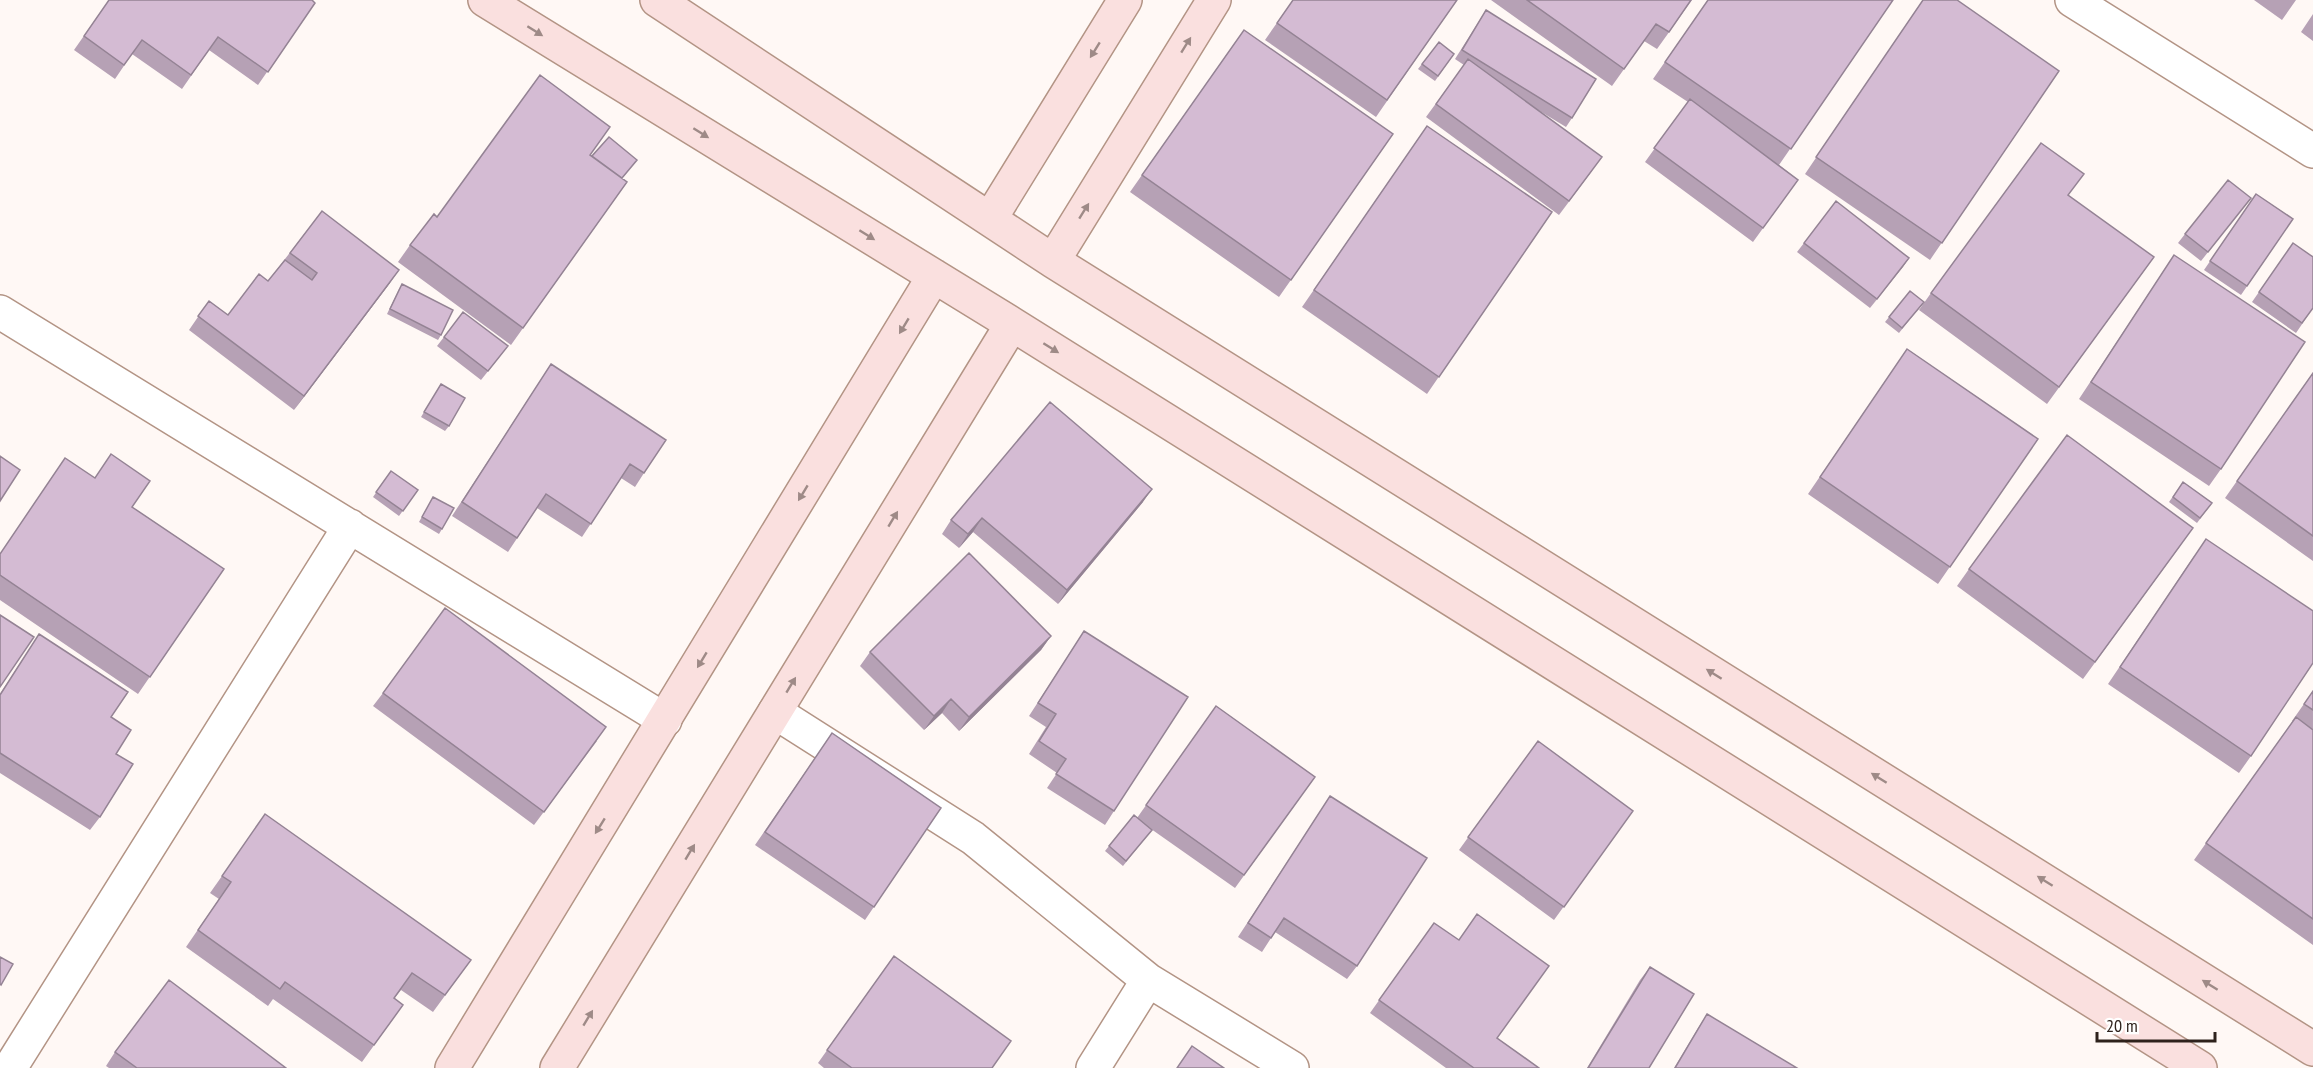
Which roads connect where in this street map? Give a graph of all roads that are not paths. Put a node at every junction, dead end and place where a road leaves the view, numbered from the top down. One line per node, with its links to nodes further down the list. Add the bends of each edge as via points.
1 (485, 0): 9 (street, one-way to 9)
2 (657, 0): 7 (street)
3 (1125, 0): 7 (street, one-way to 7)
4 (1214, 0): 8 (street, one-way to 4)
5 (2072, 0): 6 (street)
6 (2313, 151)
7 (990, 219): 8 (street)
8 (1053, 261): 16 (street, one-way to 8)
9 (934, 276): 11 (street); 14 (street, one-way to 14)
10 (0, 312): 12 (street)
11 (1012, 324): 13 (street, one-way to 11); 22 (street, one-way to 22)
12 (350, 526): 14 (street); 17 (street)
13 (775, 712): 15 (street, via 973,838); 19 (street, one-way to 13)
14 (665, 720): 18 (street, one-way to 18)
15 (1148, 980): 20 (street); 21 (street)
16 (2313, 1049)
17 (10, 1068)
18 (452, 1068)
19 (557, 1068)
20 (1093, 1068)
21 (1292, 1068)
22 (2200, 1068)

